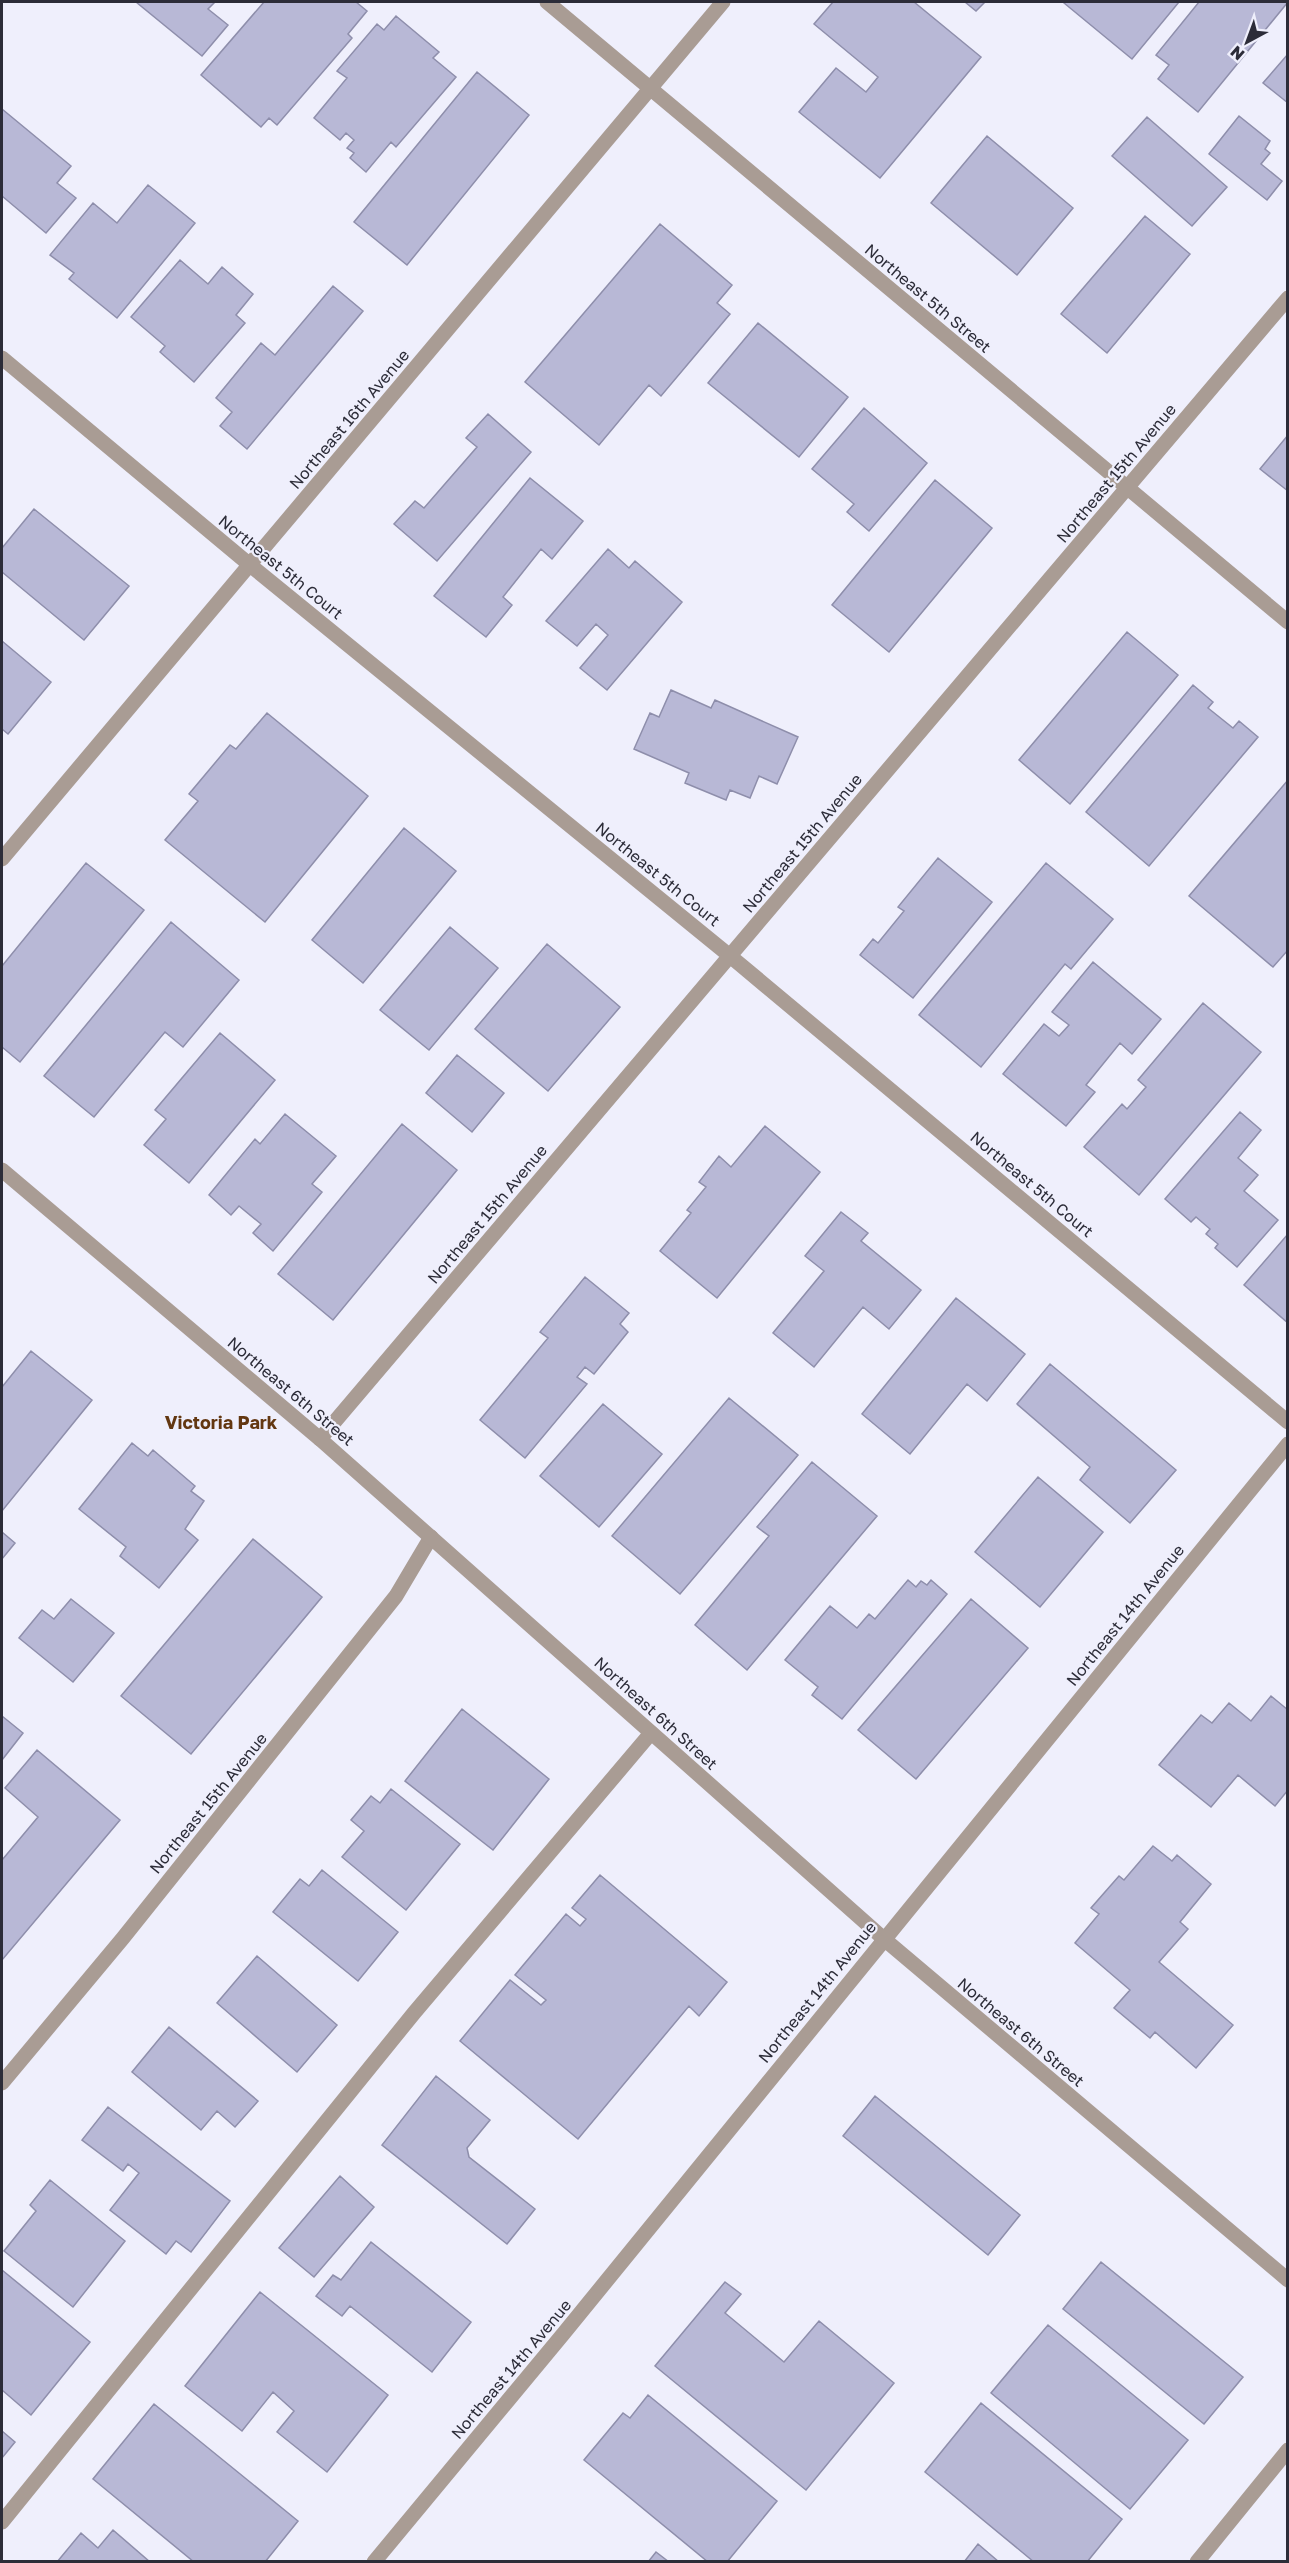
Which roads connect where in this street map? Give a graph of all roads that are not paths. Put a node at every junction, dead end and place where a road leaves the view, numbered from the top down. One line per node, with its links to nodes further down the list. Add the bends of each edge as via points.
1 (547, 2): 3 (street, Northeast 5th Street)
2 (723, 2): 3 (street, Northeast 16th Avenue)
3 (651, 88): 6 (street, Northeast 5th Street); 7 (street, Northeast 16th Avenue)
4 (1287, 298): 6 (street, Northeast 15th Avenue)
5 (2, 358): 7 (street, Northeast 5th Court)
6 (1126, 489): 8 (street, Northeast 5th Street); 10 (street, Northeast 15th Avenue)
7 (250, 565): 9 (street, Northeast 16th Avenue); 10 (street, Northeast 5th Court)
8 (1287, 622)
9 (2, 859)
10 (730, 956): 12 (street, Northeast 5th Court); 13 (street, Northeast 15th Avenue)
11 (2, 1170): 13 (street, Northeast 6th Street)
12 (1287, 1422)
13 (320, 1439): 15 (street, Northeast 6th Street)
14 (1287, 1444): 17 (street, Northeast 14th Avenue)
15 (431, 1537): 16 (street, Northeast 6th Street); 18 (street, Northeast 15th Avenue, via 396,1596)
16 (651, 1733): 17 (street, Northeast 6th Street); 21 (street, via 414,2013)
17 (884, 1939): 19 (street, Northeast 6th Street); 22 (street, Northeast 14th Avenue)
18 (2, 2084)
19 (1287, 2280)
20 (1287, 2450): 23 (street)
21 (2, 2522)
22 (374, 2562)
23 (1197, 2562)

